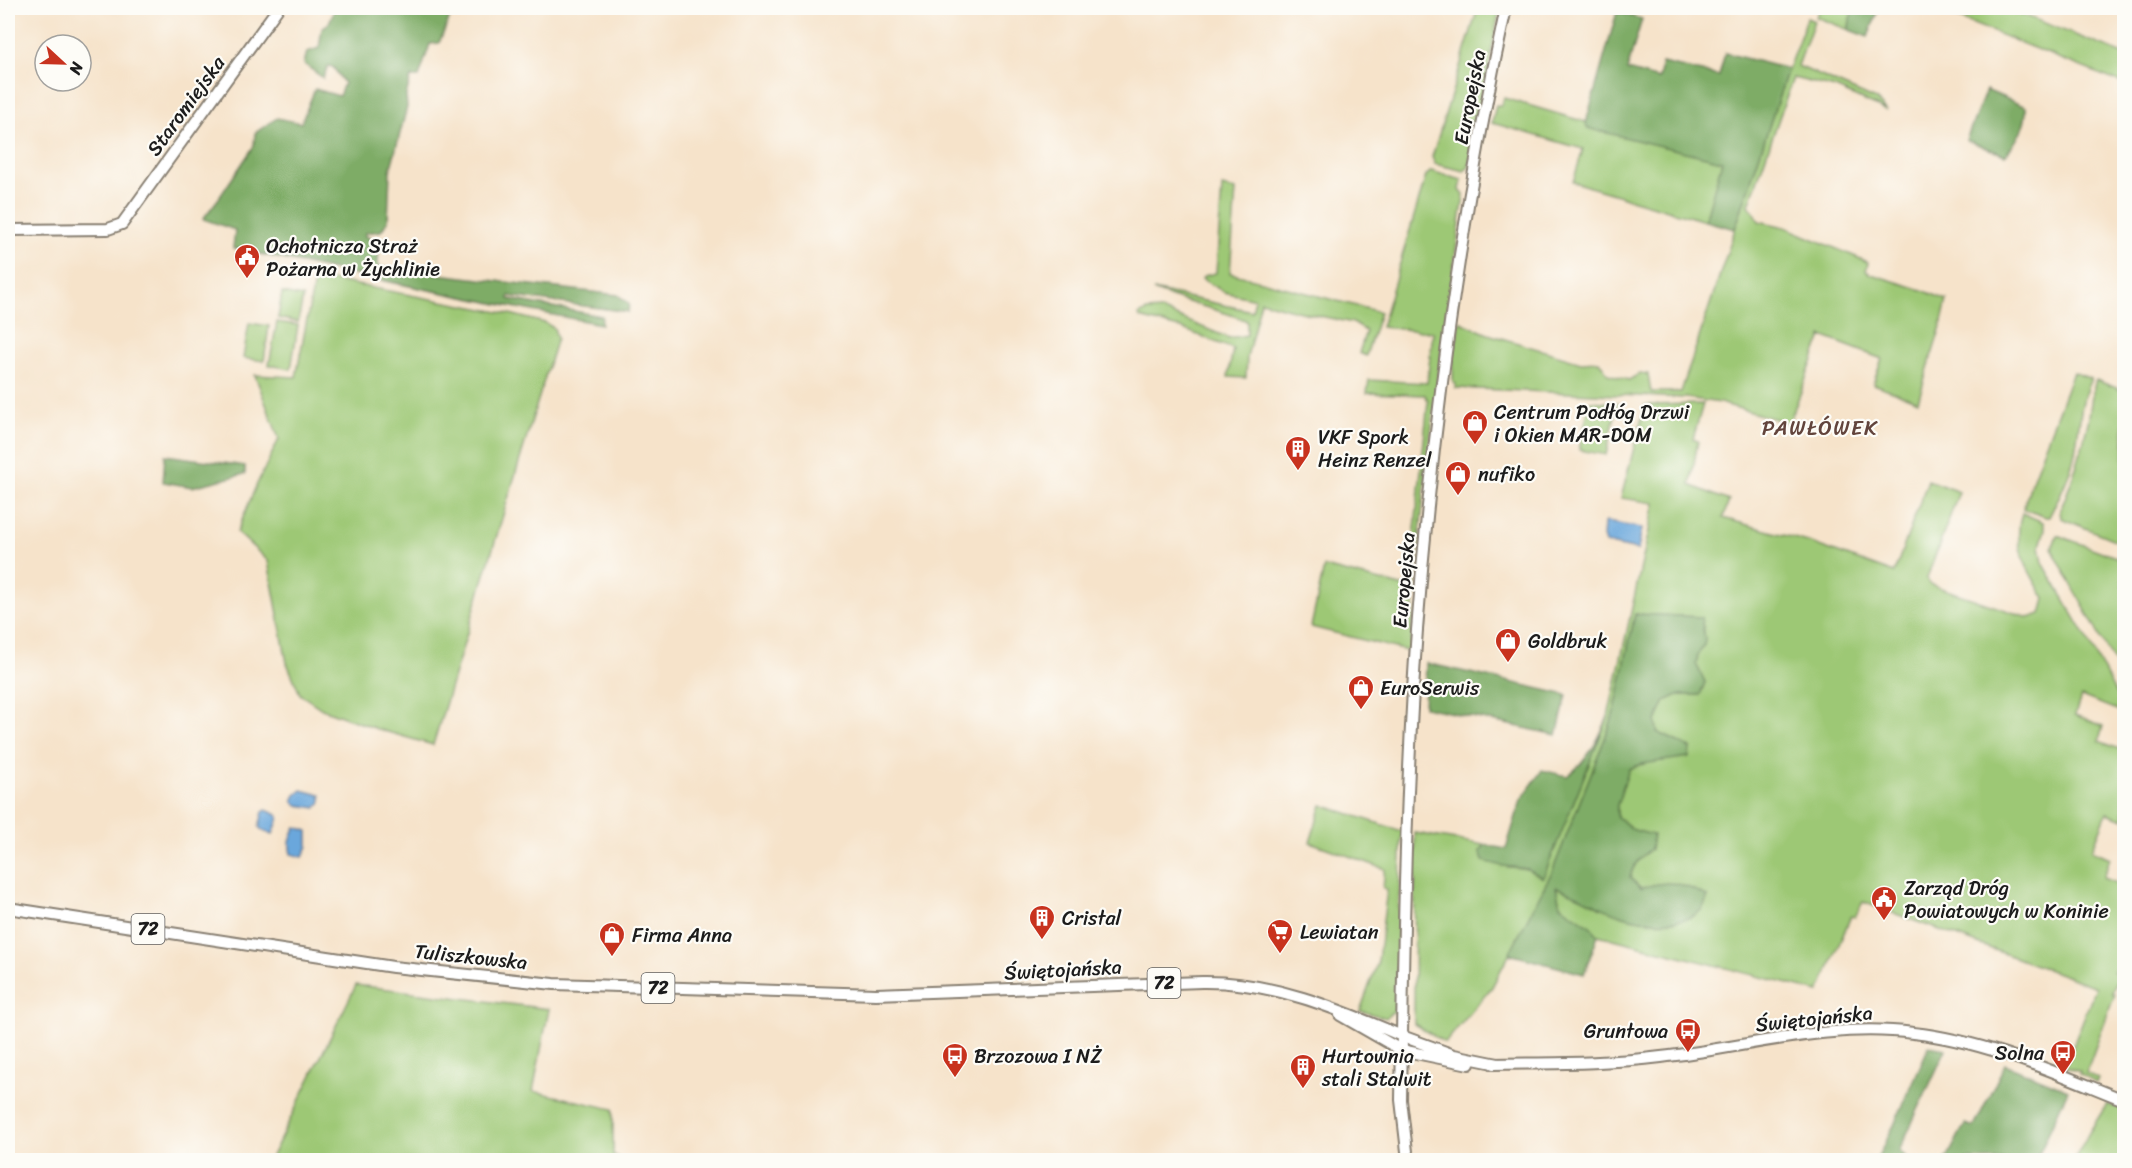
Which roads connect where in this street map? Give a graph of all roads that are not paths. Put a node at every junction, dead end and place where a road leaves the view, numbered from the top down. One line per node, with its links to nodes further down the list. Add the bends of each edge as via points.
1 (278, 8): 3 (main road, Staromiejska, via 122,224 108,229)
2 (1506, 8): 7 (main road, Europejska, via 1457,275 1428,504 1412,709)
3 (8, 230)
4 (8, 908): 5 (main road, Tuliszkowska / 72, via 350,961 507,980 698,990)
5 (935, 993): 6 (main road, Świętojańska / 72, via 1221,982 1276,990)
6 (1333, 1009): 7 (main road, Świętojańska / 72); 8 (main road, Świętojańska / 72)
7 (1402, 1035): 8 (main road, Europejska); 9 (main road, Świętojańska, via 1454,1055)
8 (1401, 1050): 9 (main road, Świętojańska, via 1453,1063); 11 (main road, Europejska, via 1402,1122)
9 (1498, 1064): 10 (main road, Świętojańska, via 1618,1062 1819,1033 1891,1031 1984,1048)
10 (2124, 1100)
11 (1408, 1161)

